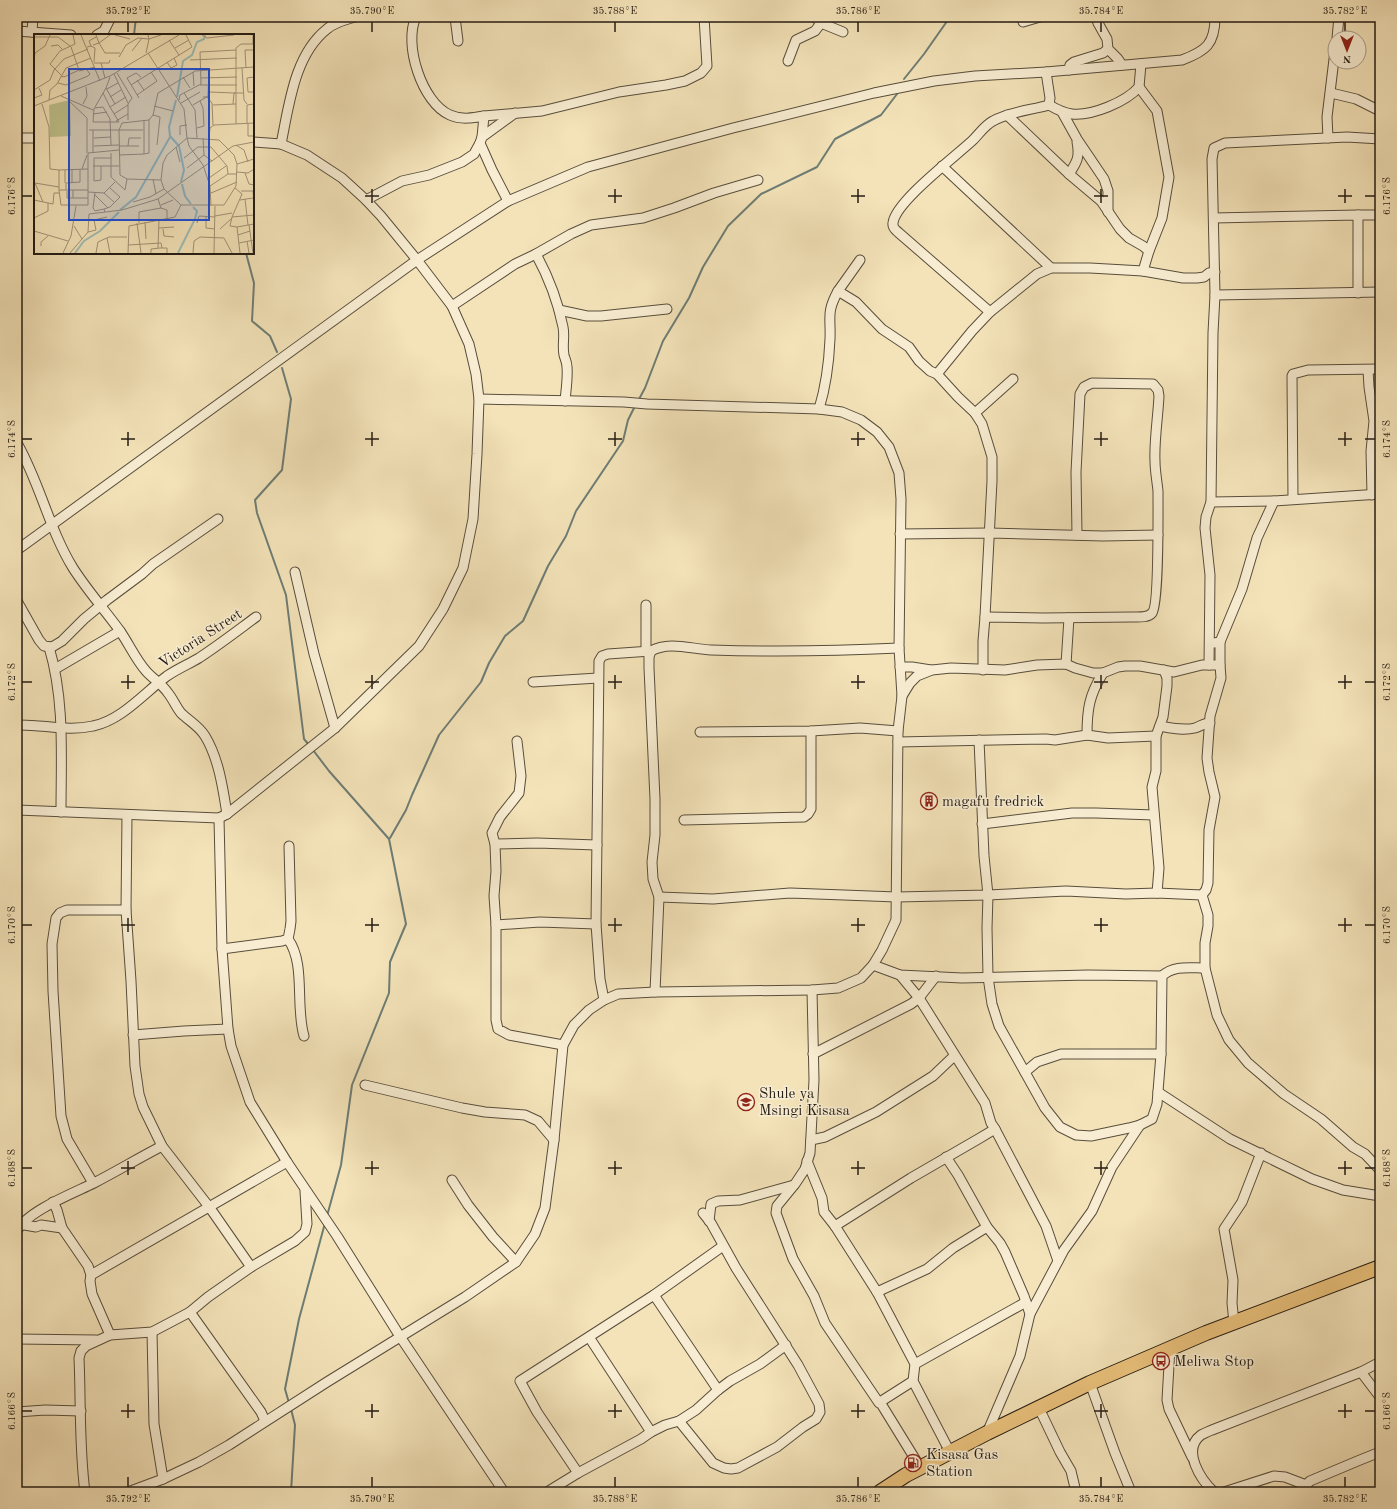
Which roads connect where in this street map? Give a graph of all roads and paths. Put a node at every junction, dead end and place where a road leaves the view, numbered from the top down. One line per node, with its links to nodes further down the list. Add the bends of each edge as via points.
1 (33, 17): 15 (street)
2 (111, 17): 18 (street, via 104,31)
3 (355, 17): 42 (street, via 327,28 309,49 298,72)
4 (416, 17): 34 (street, via 412,40 420,79 426,92 451,115 467,118)
5 (455, 17): 19 (street)
6 (704, 17): 32 (street, via 707,66 701,73 685,81 619,92 542,111)
7 (1040, 17): 12 (street)
8 (1096, 17): 20 (street, via 1107,39)
9 (1215, 17): 22 (street, via 1213,37 1197,54 1182,60)
10 (1339, 17): 13 (street)
11 (818, 20): 16 (street); 21 (street, via 815,31 796,40)
12 (1022, 22)
13 (1338, 30)
14 (17, 31): 15 (street)
15 (32, 32): 17 (street)
16 (843, 32)
17 (58, 34)
18 (99, 34)
19 (458, 42)
20 (1108, 49): 23 (street); 24 (street, via 1074,62)
21 (788, 61)
22 (1141, 64): 23 (street); 27 (street)
23 (1122, 65): 24 (street)
24 (1069, 70): 26 (street)
25 (1333, 70): 28 (street)
26 (1046, 72): 29 (street, via 1050,98); 47 (street, via 934,81 874,93 588,167)
27 (1139, 87): 31 (street, via 1123,99 1089,113); 52 (street, via 1157,111 1169,177 1162,218)
28 (1331, 93): 30 (street, via 1356,99); 37 (street, via 1327,117)
29 (1048, 105): 31 (street); 33 (street)
30 (1380, 111)
31 (1062, 112): 38 (street)
32 (515, 113): 34 (street); 40 (street)
33 (1007, 115): 43 (street, via 992,121 974,140); 44 (street)
34 (484, 116): 40 (street)
35 (17, 138): 36 (street)
36 (34, 138)
37 (1328, 138): 39 (street); 51 (street, via 1225,143 1214,148)
38 (1077, 139): 44 (street, via 1079,152); 48 (street, via 1104,179 1108,191)
39 (1380, 139)
40 (481, 140): 46 (street, via 474,154 462,162 429,175 402,181); 47 (street, via 492,170)
41 (254, 142): 42 (street)
42 (281, 144): 46 (street, via 306,155 342,178)
43 (942, 166): 56 (street); 66 (street, via 905,202 896,214 892,223 893,228)
44 (1069, 174): 48 (street, via 1101,200)
45 (758, 180): 53 (street, via 643,218 591,225)
46 (366, 200): 54 (street)
47 (508, 201): 54 (street)
48 (1108, 212): 52 (street, via 1129,238)
49 (1358, 215): 50 (street); 51 (street); 61 (street)
50 (1380, 215)
51 (1214, 218): 58 (street)
52 (1148, 251): 57 (street)
53 (536, 254): 63 (street, via 515,264); 65 (street)
54 (417, 260): 63 (street); 82 (street)
55 (860, 260): 59 (street)
56 (1051, 268): 57 (street); 66 (street, via 1037,274)
57 (1143, 271): 58 (street, via 1183,278 1204,277)
58 (1215, 272): 62 (street)
59 (838, 291): 69 (street, via 856,302 882,329 908,348 930,371); 73 (street, via 831,304 831,338 825,389)
60 (1380, 292): 61 (street)
61 (1358, 293): 62 (street)
62 (1215, 295): 80 (street)
63 (452, 306): 71 (street, via 469,344)
64 (667, 309): 65 (street, via 601,316)
65 (559, 310): 72 (street, via 568,376)
66 (990, 312): 69 (street)
67 (1380, 369): 68 (street)
68 (1368, 370): 75 (street); 78 (street, via 1308,370 1293,374)
69 (937, 374): 74 (street)
70 (1013, 379): 74 (street)
71 (479, 399): 72 (street); 117 (street, via 473,519 463,568 443,609 419,646)
72 (565, 401): 73 (street)
73 (819, 409): 84 (street, via 842,412 861,420 877,432 889,448 899,473)
74 (975, 413): 83 (street, via 982,424 992,457)
75 (1376, 436): 77 (street, via 1372,451)
76 (17, 443): 82 (street, via 36,481)
77 (1376, 495): 78 (street)
78 (1293, 499): 79 (street)
79 (1274, 501): 80 (street); 96 (street, via 1257,538 1242,589)
80 (1211, 502): 98 (street, via 1205,528 1210,575)
81 (218, 519): 91 (street, via 152,564)
82 (52, 526): 87 (street); 91 (street, via 73,568)
83 (989, 533): 84 (street); 85 (street); 92 (street)
84 (900, 534): 99 (street)
85 (1077, 535): 86 (street); 86 (street, via 1076,472 1080,394 1084,387 1092,383 1152,384 1158,390 1155,461)
86 (1158, 535): 94 (street, via 1156,598 1152,614 1132,617)
87 (17, 551)
88 (295, 572): 117 (street)
89 (17, 601): 97 (street, via 39,640 44,646)
90 (646, 605): 100 (street)
91 (101, 606): 95 (street); 97 (street, via 62,641)
92 (985, 617): 94 (street); 107 (street)
93 (256, 618): 111 (street, Victoria Street, via 199,658)
94 (1069, 618): 101 (street)
95 (120, 631): 105 (street); 111 (street, via 142,666)
96 (1220, 642): 98 (street); 103 (street)
97 (49, 647): 105 (street)
98 (1210, 647): 102 (street)
99 (899, 648): 100 (street, via 709,650 676,646); 104 (street)
100 (649, 651): 110 (street, via 602,656 599,661); 140 (street, via 655,799 652,862 653,880)
101 (1066, 664): 107 (street); 109 (street, via 1093,673)
102 (1209, 665): 103 (street); 108 (street, via 1180,672)
103 (1220, 666): 114 (street, via 1221,678)
104 (900, 667): 106 (street); 113 (street)
105 (56, 669): 118 (street)
106 (932, 670): 107 (street); 113 (street, via 917,676)
107 (984, 670)
108 (1164, 670): 109 (street, via 1125,666); 116 (street, via 1167,686 1164,717)
109 (1103, 673): 122 (street, via 1092,693 1087,713)
110 (598, 678): 112 (street); 135 (street)
111 (158, 682): 118 (street, Victoria Street, via 109,721 93,726); 131 (street, via 168,692 182,715 206,736 222,783)
112 (533, 682)
113 (902, 696): 119 (street)
114 (1210, 723): 116 (street, via 1194,728 1175,729); 139 (street, via 1208,758 1215,797 1209,830 1208,884)
115 (17, 725): 118 (street, Victoria Street)
116 (1160, 726): 123 (street)
117 (335, 728): 131 (street)
118 (61, 729): 128 (street)
119 (898, 731): 121 (street, via 860,728); 126 (street)
120 (700, 732): 121 (street)
121 (810, 732): 132 (street, via 810,809 804,817)
122 (1087, 735): 123 (street, via 1108,738); 124 (street, via 1056,740)
123 (1156, 736): 130 (street, via 1156,771 1152,786)
124 (979, 740): 126 (street); 133 (street)
125 (517, 741): 134 (street, via 521,776 519,793 494,828)
126 (898, 742): 141 (street)
127 (17, 810): 128 (street)
128 (61, 812): 129 (street)
129 (127, 815): 131 (street); 142 (street)
130 (1154, 815): 133 (street, via 1072,813); 137 (street, via 1159,868)
131 (223, 816): 146 (street)
132 (684, 820)
133 (982, 824): 138 (street)
134 (494, 844): 135 (street); 144 (street)
135 (597, 845): 143 (street)
136 (289, 846): 145 (street, via 291,921)
137 (1157, 893): 138 (street, via 1066,891); 139 (street)
138 (988, 895): 141 (street); 152 (street)
139 (1202, 895): 148 (street, via 1208,915)
140 (659, 897): 141 (street, via 713,899 790,893); 154 (street)
141 (896, 897): 147 (street, via 896,920)
142 (126, 910): 158 (street); 178 (street, via 66,910 57,916 53,931 53,991 61,1116 67,1139)
143 (596, 924): 144 (street, via 540,922); 156 (street)
144 (496, 925): 160 (street, via 498,1029 509,1035)
145 (288, 939): 146 (street, via 282,942); 159 (street, via 295,950 297,962 300,1016)
146 (222, 948): 157 (street)
147 (873, 965): 149 (street); 153 (street, via 861,978 838,988)
148 (1205, 968): 151 (street, via 1174,968); 176 (street, via 1217,1015 1229,1040 1248,1062 1284,1094 1365,1154)
149 (900, 975): 150 (street); 155 (street)
150 (936, 976): 152 (street); 155 (street)
151 (1162, 976): 152 (street, via 1088,974); 162 (street)
152 (988, 977): 164 (street, via 992,1004 999,1026)
153 (812, 990): 154 (street); 161 (street)
154 (655, 992): 156 (street, via 618,994)
155 (919, 998): 161 (street); 163 (street)
156 (604, 1000): 160 (street, via 574,1025)
157 (228, 1029): 158 (street); 175 (street, via 231,1046 250,1102)
158 (133, 1035): 171 (street, via 138,1094)
159 (304, 1036)
160 (563, 1045): 169 (street)
161 (813, 1054): 170 (street)
162 (1161, 1054): 164 (street, via 1061,1054 1037,1062); 166 (street)
163 (954, 1056): 168 (street, via 985,1103 990,1122); 170 (street, via 933,1076 876,1112 825,1137)
164 (1025, 1072): 167 (street, via 1053,1120 1069,1132 1091,1136)
165 (366, 1085): 169 (street, via 462,1108 525,1115 538,1121)
166 (1158, 1092): 167 (street, via 1153,1116); 172 (street, via 1224,1136)
167 (1140, 1125): 191 (street, via 1112,1167 1092,1210)
168 (995, 1129): 173 (street); 191 (street, via 1046,1226)
169 (554, 1140): 192 (street, via 543,1216 531,1241)
170 (811, 1140): 174 (street)
171 (162, 1146): 178 (street); 183 (street)
172 (1261, 1153): 181 (street, via 1330,1186 1357,1194); 201 (street, via 1242,1202 1224,1230 1233,1280)
173 (946, 1157): 187 (street); 188 (street)
174 (807, 1161): 179 (street); 187 (street, via 822,1198 824,1212)
175 (287, 1162): 180 (street); 183 (street)
176 (1380, 1170)
177 (452, 1180): 192 (street, via 468,1205)
178 (93, 1183): 182 (street)
179 (795, 1184): 185 (street, via 740,1200 718,1201 711,1204); 217 (street, via 777,1206 776,1213 793,1259 814,1296 831,1334)
180 (305, 1190): 193 (street, via 305,1232 295,1241); 205 (street)
181 (1380, 1196)
182 (53, 1202): 186 (street); 189 (street)
183 (210, 1208): 193 (street); 195 (street)
184 (702, 1213): 185 (street)
185 (709, 1222): 190 (street)
186 (18, 1226): 189 (street, via 41,1225)
187 (835, 1226): 196 (street)
188 (987, 1227): 196 (street, via 953,1248 927,1270); 198 (street, via 1005,1252)
189 (62, 1228): 195 (street)
190 (723, 1246): 197 (street); 208 (street)
191 (1058, 1261): 200 (street)
192 (516, 1262): 205 (street)
193 (251, 1267): 199 (street)
194 (1380, 1267): 201 (highway)
195 (92, 1275): 203 (street, via 92,1294)
196 (877, 1292): 211 (street)
197 (654, 1295): 204 (street); 215 (street)
198 (1026, 1302): 200 (street); 211 (street)
199 (190, 1312): 202 (street); 221 (street)
200 (1030, 1314): 224 (street, via 1020,1356)
201 (1234, 1323): 209 (highway)
202 (152, 1332): 203 (street); 230 (street, via 154,1424)
203 (110, 1335): 207 (street)
204 (589, 1337): 223 (street); 229 (street, via 520,1381)
205 (400, 1338): 221 (street); 234 (street)
206 (17, 1339): 207 (street)
207 (101, 1340): 219 (street, via 86,1346 79,1358)
208 (786, 1345): 215 (street); 222 (street, via 819,1404 820,1412 816,1419 777,1448 738,1468 724,1468 713,1463)
209 (1170, 1348): 214 (highway); 227 (street, via 1167,1400)
210 (1380, 1362): 212 (street)
211 (915, 1364): 213 (street)
212 (1361, 1372): 216 (street); 227 (street, via 1212,1430 1196,1441)
213 (913, 1381): 217 (street); 225 (street)
214 (1090, 1383): 218 (highway); 238 (street)
215 (718, 1390): 222 (street)
216 (1380, 1397)
217 (880, 1402): 228 (street)
218 (1039, 1408): 224 (highway); 237 (street, via 1071,1471)
219 (81, 1411): 220 (street); 232 (street, via 81,1453)
220 (17, 1412)
221 (265, 1421): 230 (street, via 223,1448)
222 (679, 1421): 223 (street)
223 (651, 1432): 229 (street)
224 (987, 1433): 225 (highway)
225 (950, 1452): 228 (highway)
226 (1380, 1452): 231 (street, via 1310,1480)
227 (1193, 1459): 239 (street, via 1199,1474)
228 (920, 1467): 236 (highway)
229 (578, 1473): 235 (street)
230 (163, 1479): 233 (street)
231 (1305, 1489): 240 (street, via 1285,1477 1274,1476)
232 (85, 1492)
233 (128, 1492)
234 (504, 1492)
235 (547, 1492)
236 (880, 1492)
237 (1076, 1492)
238 (1131, 1492)
239 (1214, 1492)
240 (1224, 1492)

